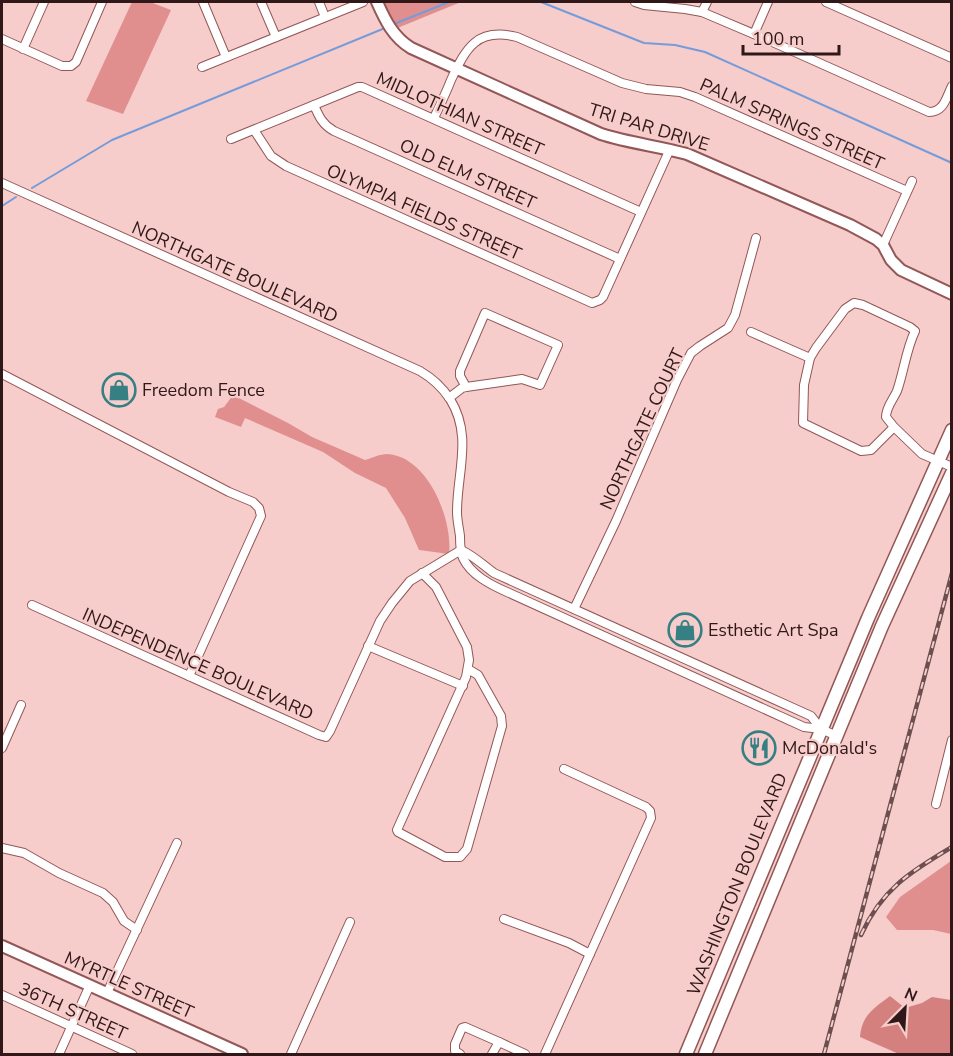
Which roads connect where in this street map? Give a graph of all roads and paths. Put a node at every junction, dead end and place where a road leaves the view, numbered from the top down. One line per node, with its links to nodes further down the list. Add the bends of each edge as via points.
1 (44, 2): 18 (street)
2 (102, 2): 18 (street, via 76,62 68,67)
3 (203, 2): 19 (street)
4 (261, 2): 16 (street)
5 (319, 2): 14 (street)
6 (363, 2): 14 (street)
7 (377, 2): 22 (street, TRI PAR DRIVE, via 400,41)
8 (635, 2): 12 (street)
9 (706, 2): 13 (street)
10 (768, 2): 15 (street)
11 (826, 2): 20 (street)
12 (645, 3): 13 (street)
13 (702, 12): 15 (street)
14 (325, 17): 16 (street)
15 (754, 34): 23 (street, via 928,112 942,106)
16 (276, 37): 19 (street)
17 (2, 39): 18 (street)
18 (23, 49)
19 (226, 57): 21 (street)
20 (951, 58)
21 (202, 67)
22 (456, 69): 25 (street, PALM SPRINGS STREET); 28 (street, TRI PAR DRIVE, via 601,134); 31 (street, PALM SPRINGS STREET, via 474,43 500,34 517,37 622,83 695,97)
23 (951, 86)
24 (314, 105): 25 (street, MIDLOTHIAN STREET, via 362,87); 26 (street, MIDLOTHIAN STREET); 35 (street, OLD ELM STREET, via 323,122 334,131)
25 (434, 118): 32 (street, MIDLOTHIAN STREET)
26 (254, 130): 27 (street, MIDLOTHIAN STREET); 35 (street, OLYMPIA FIELDS STREET, via 271,156 286,166 588,302 596,303 603,297)
27 (231, 139)
28 (670, 149): 32 (street); 34 (street, TRI PAR DRIVE, via 850,225)
29 (912, 181): 31 (street)
30 (2, 183): 41 (street, NORTHGATE BOULEVARD, via 420,371)
31 (907, 191): 34 (street)
32 (641, 212): 35 (street)
33 (756, 238): 50 (street, NORTHGATE COURT, via 735,315 728,328 691,353)
34 (883, 246): 36 (street, TRI PAR DRIVE, via 901,270)
35 (620, 259)
36 (951, 294)
37 (751, 332): 38 (street)
38 (810, 358): 42 (street, via 804,385 803,423 866,452); 42 (street, via 845,309 854,303 914,329 886,413)
39 (2, 374): 53 (street, via 260,508 261,516)
40 (466, 387): 40 (street, via 460,371 485,313 558,345 540,385 522,379); 41 (street)
41 (449, 398): 47 (street, NORTHGATE BOULEVARD, via 463,434 457,514)
42 (894, 427): 44 (street, via 922,454)
43 (951, 430): 44 (main road, WASHINGTON BOULEVARD)
44 (938, 461): 45 (street); 56 (main road, WASHINGTON BOULEVARD)
45 (951, 467)
46 (951, 473): 57 (main road, WASHINGTON BOULEVARD)
47 (461, 550): 48 (street, INDEPENDENCE BOULEVARD); 50 (street, NORTHGATE BOULEVARD, via 494,573); 56 (street, NORTHGATE BOULEVARD, via 471,568 490,585 804,728)
48 (422, 573): 51 (street, INDEPENDENCE BOULEVARD, via 392,603); 52 (street, via 436,588 467,647)
49 (32, 605): 53 (street, INDEPENDENCE BOULEVARD)
50 (574, 609): 56 (street, NORTHGATE BOULEVARD, via 811,716)
51 (368, 646): 53 (street, INDEPENDENCE BOULEVARD, via 326,737); 54 (street)
52 (468, 669): 54 (street); 54 (street, via 478,675 501,716 502,726 467,849 460,857 448,858 397,830)
53 (189, 676)
54 (463, 686)
55 (21, 705): 59 (street)
56 (821, 729): 57 (street, NORTHGATE BOULEVARD); 82 (main road, WASHINGTON BOULEVARD)
57 (837, 736): 83 (main road, WASHINGTON BOULEVARD)
58 (951, 740): 61 (street)
59 (2, 748)
60 (564, 769): 68 (street, via 646,807 651,815)
61 (936, 804)
62 (177, 843): 66 (street)
63 (2, 848): 66 (street, via 24,853 103,893 124,921)
64 (504, 919): 68 (street)
65 (350, 922): 77 (street)
66 (137, 930): 70 (street)
67 (2, 945): 69 (street, MYRTLE STREET)
68 (590, 954): 81 (street)
69 (90, 985): 70 (street, MYRTLE STREET); 72 (street)
70 (107, 993): 76 (street, MYRTLE STREET)
71 (2, 995): 72 (street, 36TH STREET)
72 (72, 1027): 74 (street); 75 (street, 36TH STREET)
73 (500, 1042): 78 (street, via 465,1027 455,1044 455,1051); 79 (street); 80 (street)
74 (59, 1054)
75 (132, 1054)
76 (242, 1054)
77 (291, 1054)
78 (460, 1054)
79 (492, 1054)
80 (525, 1054)
81 (545, 1054)
82 (686, 1054)
83 (705, 1054)

